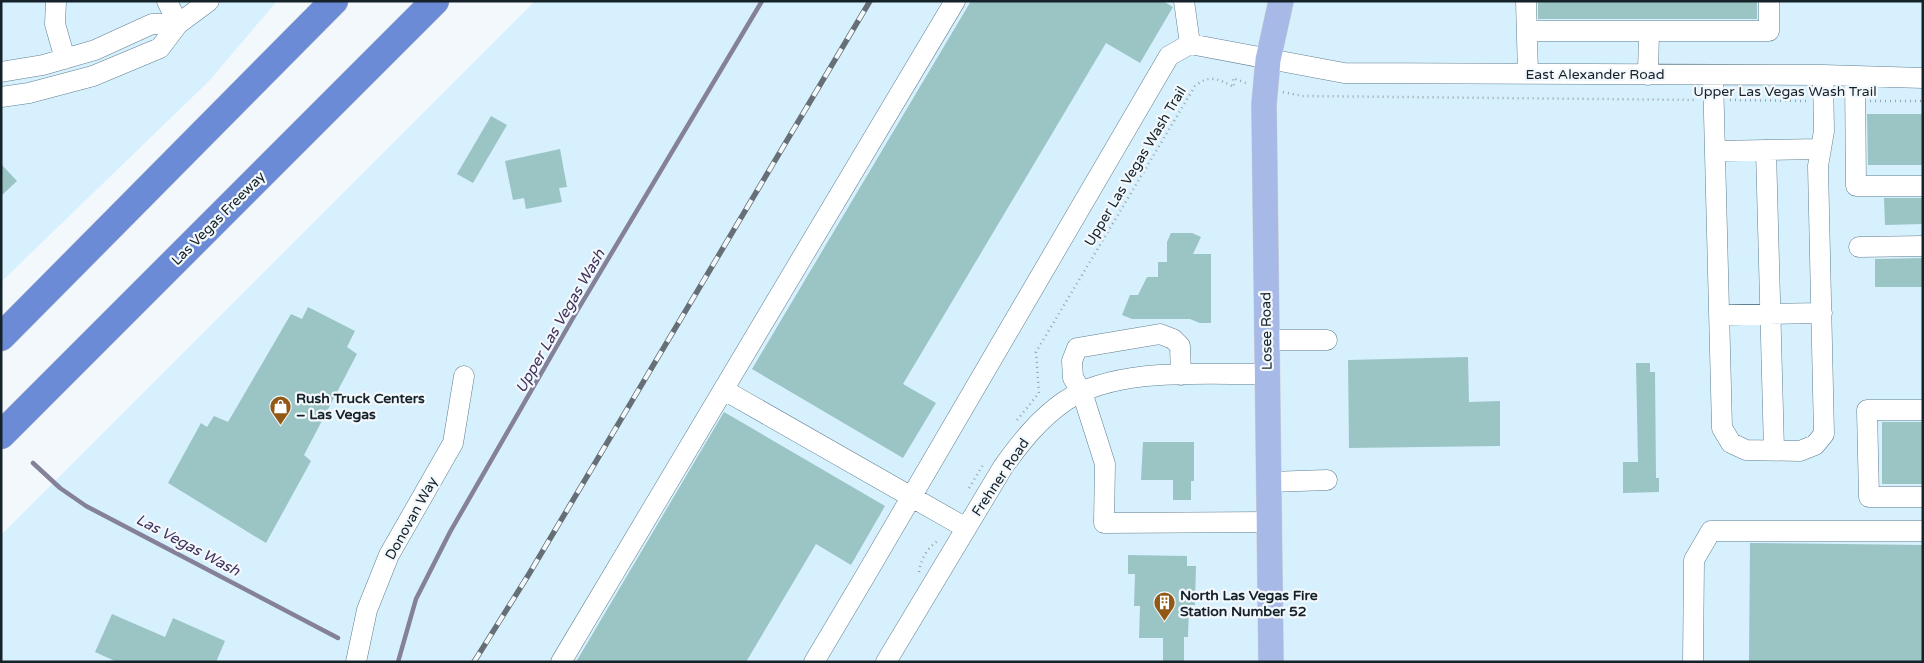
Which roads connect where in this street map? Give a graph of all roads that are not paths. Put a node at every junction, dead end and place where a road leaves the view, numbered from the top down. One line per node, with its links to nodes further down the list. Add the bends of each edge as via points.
1 (56, 1): 15 (street, via 55,24)
2 (167, 1): 11 (street)
3 (209, 1): 11 (street)
4 (334, 1): 34 (highway)
5 (434, 1): 43 (highway, Las Vegas Freeway)
6 (955, 1): 40 (street)
7 (1184, 1): 14 (street)
8 (1281, 1): 16 (main road, Losee Road)
9 (1526, 1): 12 (street)
10 (1770, 1): 13 (street, via 1769,31)
11 (178, 24): 15 (street, via 152,24 95,50); 24 (street, via 160,48 117,67 66,84)
12 (1528, 31): 13 (street); 18 (street)
13 (1649, 31): 19 (street)
14 (1190, 44): 16 (street, East Alexander Road); 48 (street, via 1170,56)
15 (65, 59): 17 (street)
16 (1268, 60): 18 (street, East Alexander Road, via 1344,73); 35 (main road, Losee Road, via 1264,88)
17 (1, 72)
18 (1528, 74): 19 (street, East Alexander Road)
19 (1648, 74): 20 (street, East Alexander Road)
20 (1713, 75): 21 (street, East Alexander Road); 27 (street)
21 (1823, 76): 22 (street, East Alexander Road); 25 (street)
22 (1855, 77): 23 (street, East Alexander Road); 28 (street, via 1856,186)
23 (1923, 78)
24 (1, 97)
25 (1821, 149): 26 (street); 31 (street, via 1818,166)
26 (1766, 150): 27 (street); 32 (street)
27 (1715, 151): 33 (street)
28 (1923, 186)
29 (1923, 246): 30 (street)
30 (1860, 247)
31 (1822, 313): 32 (street); 44 (street, via 1824,434 1815,445 1800,451)
32 (1770, 314): 33 (street); 44 (street)
33 (1719, 315): 44 (street, via 1722,428 1731,442 1746,450)
34 (1, 337)
35 (1267, 340): 36 (street); 37 (main road, Losee Road)
36 (1327, 340)
37 (1267, 374): 38 (street, Frehner Road); 46 (main road, Losee Road)
38 (1180, 375): 41 (street, Frehner Road, via 1121,380); 41 (street, via 1180,346 1160,334 1142,336 1077,348 1072,361 1073,378)
39 (464, 376): 52 (street, Donovan Way, via 453,443 389,555 367,610)
40 (724, 390): 48 (street); 53 (street)
41 (1082, 392): 49 (street, via 1105,464 1104,523); 50 (street, Frehner Road, via 1051,412 1021,442)
42 (1923, 410): 47 (street, via 1868,410 1869,497)
43 (1, 434)
44 (1774, 450)
45 (1327, 480): 46 (street)
46 (1269, 482): 49 (main road, Losee Road)
47 (1923, 497)
48 (911, 498): 50 (street); 54 (street)
49 (1269, 522): 56 (main road, Losee Road)
50 (960, 524): 55 (street, Frehner Road)
51 (1923, 531): 57 (street, via 1711,531 1694,560)
52 (356, 662)
53 (561, 662)
54 (814, 662)
55 (886, 662)
56 (1271, 662)
57 (1693, 662)

